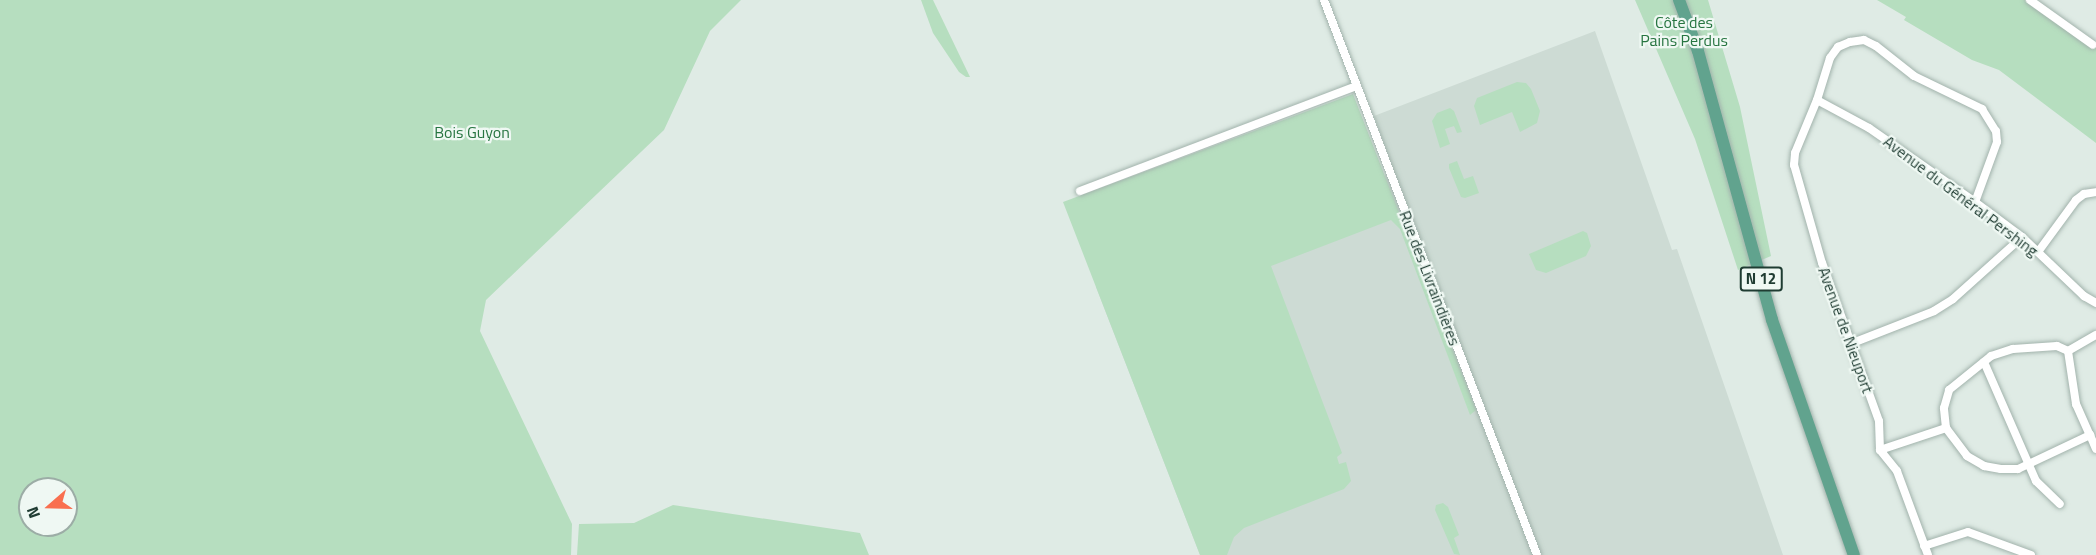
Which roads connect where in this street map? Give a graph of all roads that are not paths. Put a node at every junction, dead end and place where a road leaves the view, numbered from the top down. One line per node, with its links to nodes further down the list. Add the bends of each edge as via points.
1 (1324, 0): 5 (street, Rue des Livraindières)
2 (1679, 0): 25 (main road, N 12, via 1698,51 1772,320)
3 (2030, 0): 4 (street)
4 (2094, 45)
5 (1357, 86): 7 (street); 24 (street, Rue des Livraindières)
6 (1817, 100): 9 (street, Avenue du Général Pershing, via 1869,128); 9 (street, Avenue de Nieuport, via 1830,58 1838,47 1864,40 1914,76 1982,109 1996,131 1997,142); 14 (street, Avenue de Nieuport, via 1795,153 1794,165)
7 (1080, 191)
8 (2096, 192): 11 (street, via 2076,200)
9 (1975, 202): 10 (street, Avenue du Général Pershing)
10 (2022, 237): 11 (street, Avenue du Général Pershing); 14 (street, via 1953,299 1934,311)
11 (2038, 252): 12 (street, Avenue du Général Pershing)
12 (2096, 303)
13 (2096, 335): 15 (street)
14 (1850, 344): 20 (street, Avenue de Nieuport, via 1879,421)
15 (2068, 351): 16 (street, via 2057,346 2013,349); 18 (street, via 2076,404)
16 (1984, 362): 17 (street, via 1949,390 1944,408); 21 (street)
17 (1946, 428): 20 (street); 21 (street, via 1967,456 1984,466 2018,469)
18 (2090, 435): 19 (street); 21 (street)
19 (2096, 449)
20 (1880, 450): 23 (street, via 1897,471)
21 (2027, 464): 22 (street, via 2036,481)
22 (2060, 504)
23 (1924, 546): 26 (street); 27 (street, via 1968,532)
24 (1537, 555)
25 (1854, 555)
26 (1928, 555)
27 (2031, 555)

